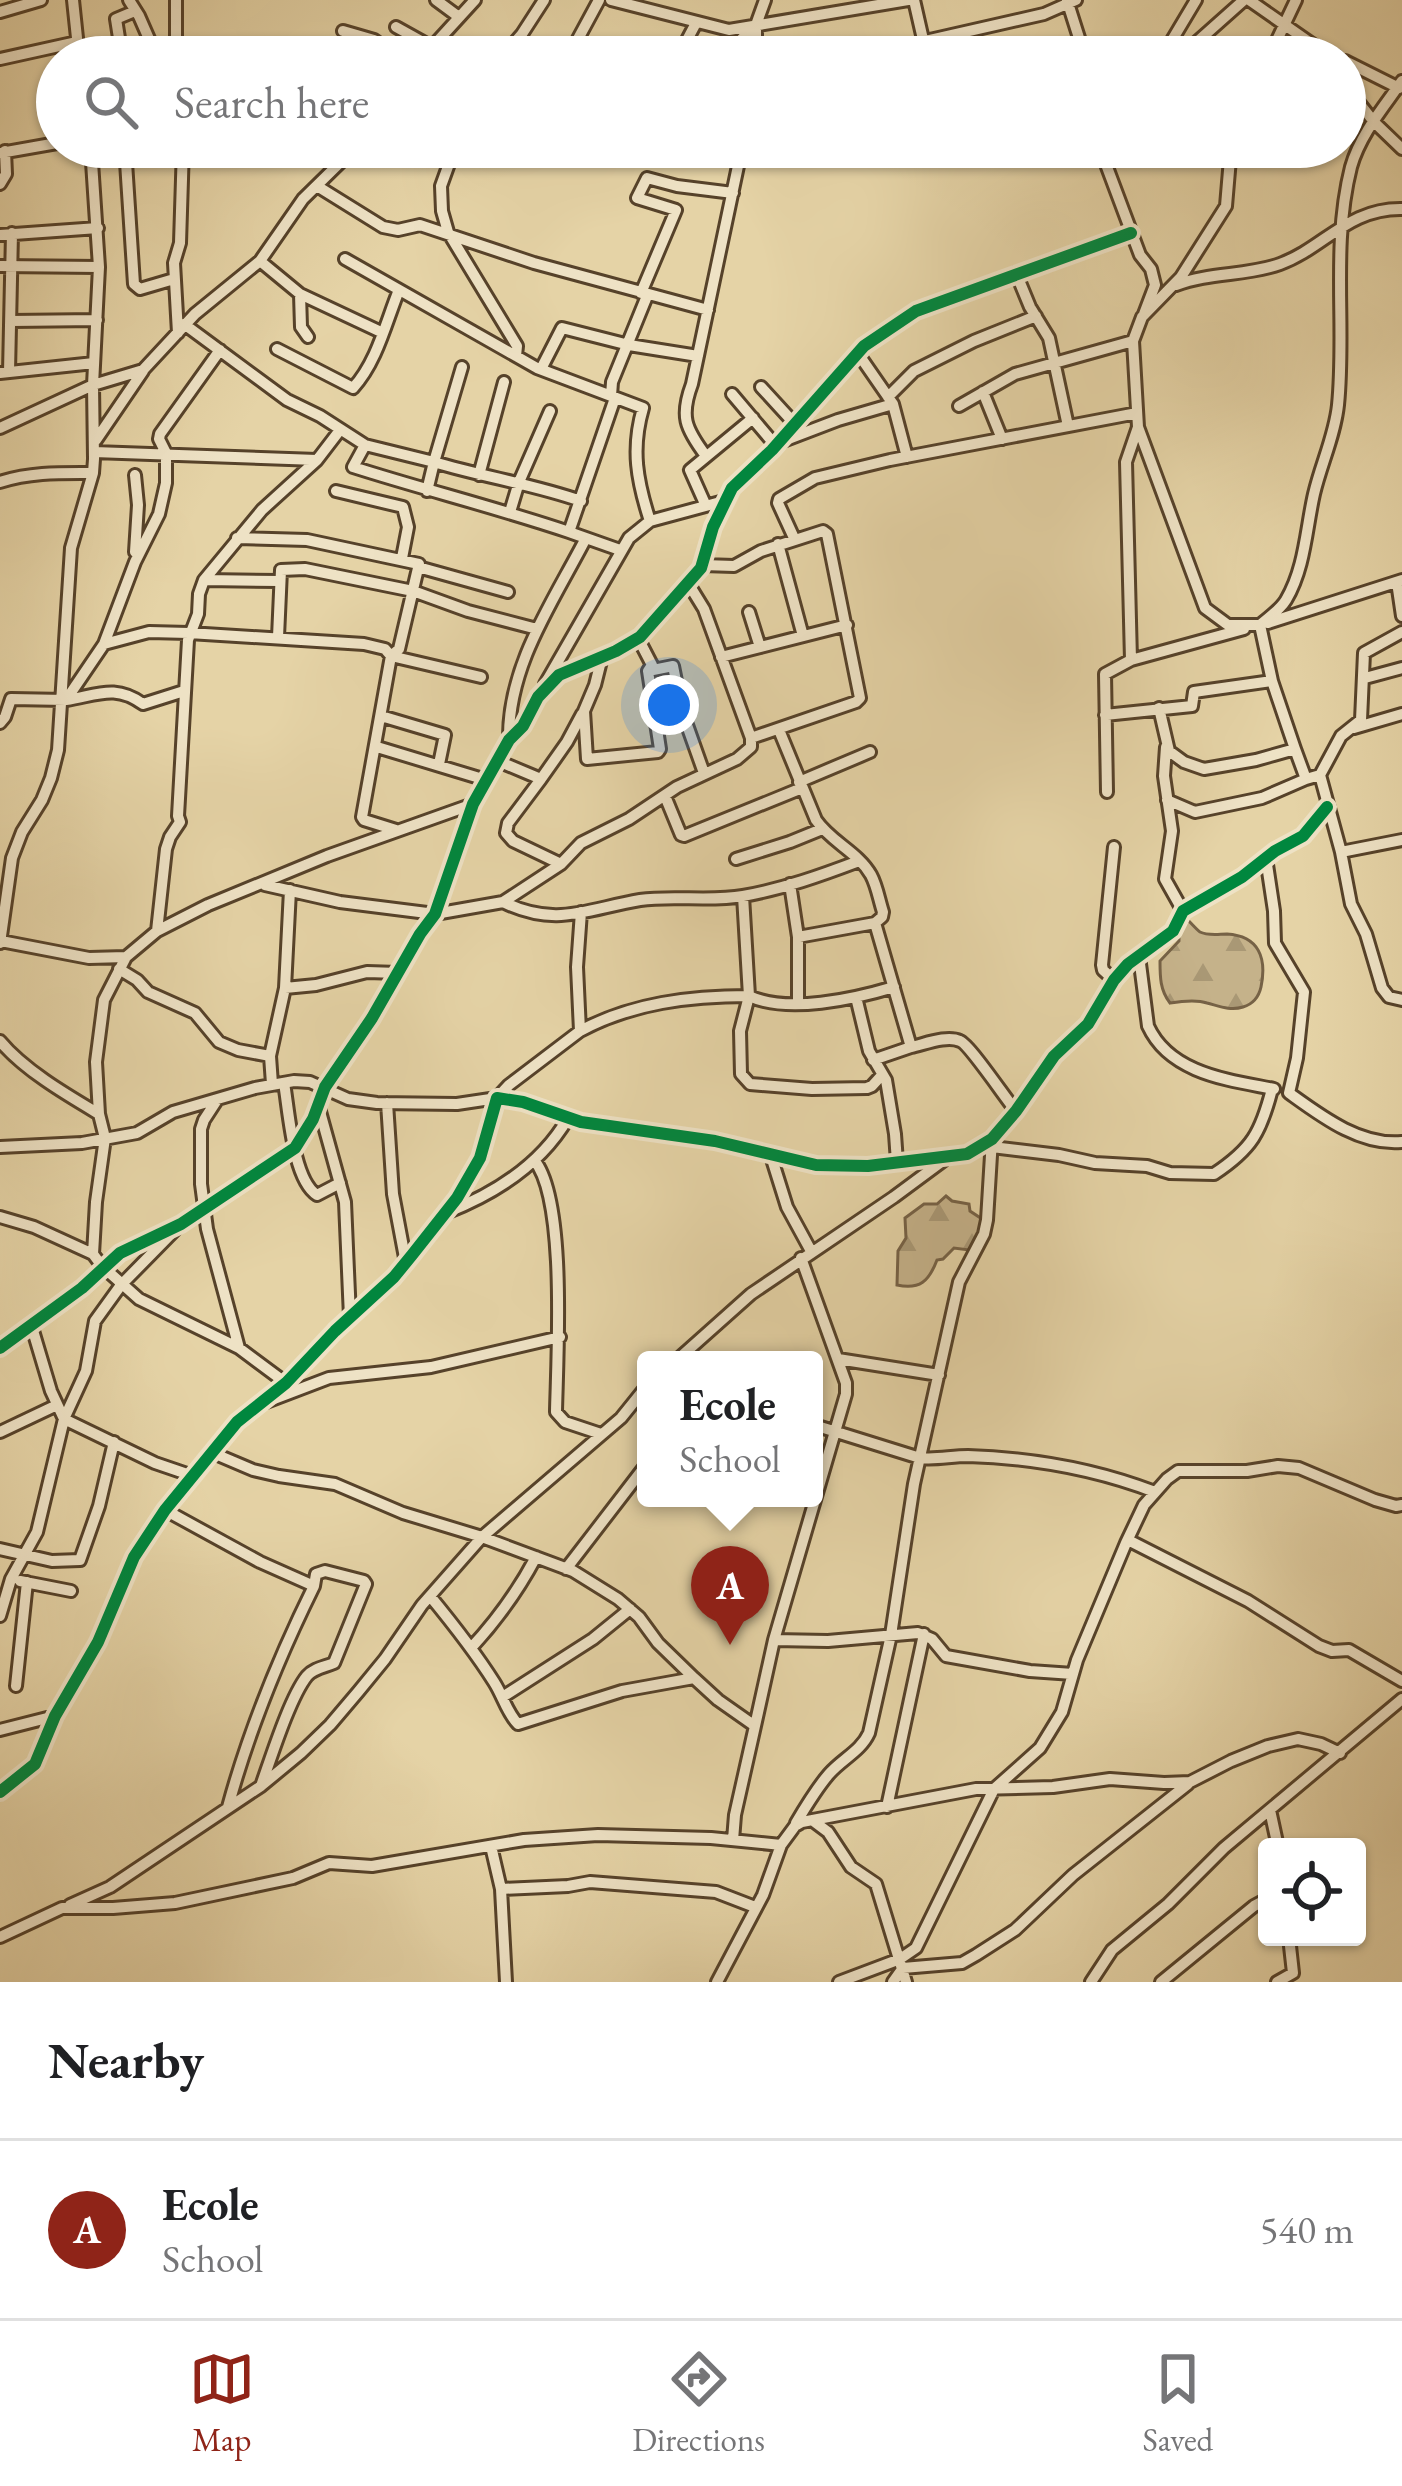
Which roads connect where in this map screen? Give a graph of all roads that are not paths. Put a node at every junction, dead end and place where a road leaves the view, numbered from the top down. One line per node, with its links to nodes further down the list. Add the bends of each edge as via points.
1 (41, 0): 16 (street)
2 (73, 0): 23 (street)
3 (176, 0): 26 (street)
4 (436, 0): 17 (street)
5 (475, 0): 17 (street)
6 (544, 0): 30 (street)
7 (599, 0): 31 (street)
8 (611, 0): 18 (street)
9 (765, 0): 19 (street)
10 (911, 0): 19 (street); 35 (street)
11 (1196, 0): 38 (street)
12 (1247, 0): 20 (street); 39 (street)
13 (1296, 0): 20 (street)
14 (1070, 1): 36 (street); 37 (street)
15 (132, 6): 24 (street, via 116,20); 25 (street)
16 (0, 12)
17 (459, 17): 29 (street)
18 (696, 23): 19 (street); 32 (street)
19 (756, 25): 33 (street); 34 (street)
20 (1286, 26): 40 (street); 41 (street)
21 (396, 27): 28 (street)
22 (343, 31): 27 (street)
23 (76, 36)
24 (119, 36)
25 (147, 36)
26 (176, 36)
27 (360, 36)
28 (408, 36)
29 (442, 36)
30 (520, 36)
31 (580, 36)
32 (689, 36)
33 (745, 36)
34 (756, 36)
35 (922, 36)
36 (950, 36)
37 (1079, 36)
38 (1175, 36)
39 (1205, 36)
40 (1281, 36)
41 (1299, 36)
42 (36, 51): 43 (street)
43 (0, 59)
44 (1366, 71): 45 (street)
45 (1400, 86): 47 (street)
46 (1366, 112): 47 (street)
47 (1374, 122): 48 (street); 50 (street)
48 (1366, 133)
49 (36, 146): 51 (street)
50 (1402, 149)
51 (2, 152): 61 (street)
52 (93, 168): 66 (street)
53 (126, 168): 75 (street, via 134,284 140,290)
54 (182, 168): 75 (street)
55 (334, 168): 62 (street)
56 (447, 168): 67 (street, via 441,185)
57 (737, 168): 63 (street)
58 (1107, 168): 68 (street)
59 (1230, 168): 76 (street, via 1226,206)
60 (1352, 168): 65 (street)
61 (0, 184)
62 (317, 186): 67 (street, via 383,227); 71 (street)
63 (733, 194): 79 (street, via 647,178 637,198 676,211); 80 (street)
64 (1402, 209): 65 (street)
65 (1342, 225): 76 (street, via 1286,262); 156 (street, via 1338,410 1298,574 1284,604)
66 (98, 228): 69 (street); 73 (street)
67 (448, 232): 79 (street); 93 (street, via 509,331)
68 (1131, 233): 74 (street); 82 (street, via 1155,284)
69 (6, 234): 72 (street)
70 (345, 260): 77 (street)
71 (260, 261): 78 (street); 85 (street)
72 (6, 266): 73 (street); 84 (street)
73 (99, 267): 83 (street)
74 (1016, 273): 81 (street); 92 (street, via 916,310)
75 (174, 278): 85 (street)
76 (1173, 286): 82 (street)
77 (399, 290): 86 (street); 93 (street)
78 (299, 294): 86 (street); 87 (street)
79 (644, 294): 80 (street); 89 (street)
80 (708, 310): 94 (street)
81 (1036, 316): 95 (street); 107 (street, via 914,371)
82 (1142, 317): 88 (street)
83 (97, 320): 84 (street); 96 (street)
84 (11, 321): 100 (street)
85 (181, 328): 91 (street); 99 (street)
86 (382, 332): 90 (street, via 353,388)
87 (308, 337)
88 (1133, 341): 95 (street); 111 (street)
89 (629, 346): 94 (street); 98 (street, via 562,328); 106 (street)
90 (277, 349)
91 (220, 350): 115 (street); 120 (street, via 160,434)
92 (857, 352): 107 (street); 112 (street)
93 (515, 356): 98 (street)
94 (698, 356): 121 (street, via 684,414)
95 (1055, 361): 104 (street); 113 (street)
96 (94, 363): 100 (street); 102 (street)
97 (462, 367): 124 (street)
98 (541, 369): 106 (street)
99 (143, 370): 102 (street); 119 (street)
100 (5, 373)
101 (504, 382): 127 (street)
102 (93, 386): 114 (street); 119 (street)
103 (761, 387): 112 (street)
104 (983, 392): 108 (street); 116 (street)
105 (732, 394): 110 (street)
106 (613, 397): 132 (street); 136 (street, via 643,407 634,459)
107 (891, 401): 117 (street); 122 (street)
108 (959, 406)
109 (550, 411): 129 (street)
110 (753, 418): 117 (street); 121 (street)
111 (1137, 420): 113 (street); 156 (street, via 1205,608 1228,625); 168 (street, via 1126,462)
112 (794, 423): 117 (street)
113 (1068, 426): 116 (street)
114 (0, 428)
115 (340, 430): 118 (street); 123 (street)
116 (1002, 439): 122 (street)
117 (777, 444): 133 (street)
118 (365, 445): 124 (street); 131 (street, via 353,467)
119 (94, 447): 120 (street); 125 (street)
120 (166, 453): 123 (street); 144 (street, via 159,514)
121 (706, 457): 134 (street, via 690,470)
122 (907, 457): 140 (street, via 814,478 779,499)
123 (317, 460): 138 (street)
124 (434, 462): 127 (street); 131 (street)
125 (93, 473): 128 (street); 176 (street, via 71,548)
126 (135, 475): 144 (street)
127 (479, 476): 129 (street)
128 (0, 482)
129 (519, 482): 132 (street); 135 (street)
130 (336, 491): 143 (street, via 403,507)
131 (427, 491): 135 (street)
132 (581, 501): 137 (street)
133 (724, 501): 134 (street); 145 (street)
134 (706, 506): 136 (street)
135 (510, 512): 137 (street)
136 (650, 521): 142 (street)
137 (569, 532): 139 (street)
138 (237, 538): 143 (street, via 307,540); 147 (street)
139 (586, 538): 142 (street); 157 (street)
140 (794, 538): 141 (street); 155 (street, via 826,532)
141 (778, 544): 145 (street, via 734,566); 160 (street)
142 (620, 550): 175 (street)
143 (402, 558): 146 (street)
144 (135, 562): 163 (street)
145 (703, 565): 150 (street)
146 (418, 567): 151 (street); 152 (street)
147 (203, 580): 148 (street); 159 (street)
148 (279, 581): 151 (street, via 281,570 305,569); 161 (street)
149 (1399, 581): 154 (street); 156 (street)
150 (688, 583): 162 (street); 167 (street)
151 (413, 591): 157 (street); 165 (street)
152 (508, 592)
153 (749, 612): 164 (street)
154 (1402, 616)
155 (847, 625): 160 (street); 183 (street, via 860,698)
156 (1260, 625): 168 (street); 173 (street)
157 (537, 628): 186 (street, via 508,713)
158 (1402, 632): 172 (street, via 1364,653)
159 (189, 633): 161 (street); 163 (street, via 149,632); 174 (street)
160 (802, 636): 164 (street)
161 (278, 637): 165 (street, via 364,644)
162 (638, 638): 166 (street); 170 (street)
163 (104, 644): 176 (street)
164 (760, 647): 167 (street)
165 (392, 656): 171 (street); 181 (street)
166 (602, 657): 175 (street, via 559,675); 178 (street)
167 (722, 657): 185 (street)
168 (1131, 660): 180 (street, via 1105,674)
169 (1402, 668): 172 (street)
170 (648, 671): 178 (street, via 658,752 586,759); 193 (street, via 673,666)
171 (481, 676)
172 (1365, 678): 184 (street, via 1361,719)
173 (1272, 681): 177 (street, via 1194,692 1192,706); 189 (street)
174 (184, 691): 176 (street, via 143,704 118,692); 221 (street, via 180,822 166,850)
175 (538, 697): 186 (street)
176 (64, 701): 182 (street, via 11,699); 223 (street, via 51,778 11,858)
177 (1160, 708): 180 (street); 187 (street)
178 (584, 711): 195 (street)
179 (1402, 714): 184 (street)
180 (1105, 715): 198 (street)
181 (381, 716): 188 (street); 192 (street, via 445,735)
182 (0, 723)
183 (779, 730): 185 (street); 197 (street)
184 (1349, 730): 194 (street)
185 (751, 738): 193 (street, via 737,759)
186 (509, 740): 191 (street)
187 (1166, 741): 189 (street, via 1176,757 1204,770); 200 (street)
188 (376, 747): 192 (street); 204 (street, via 362,817)
189 (1294, 749): 194 (street)
190 (870, 752): 197 (street)
191 (498, 761): 195 (street); 196 (street)
192 (439, 764): 196 (street)
193 (704, 773): 199 (street)
194 (1313, 777): 200 (street, via 1196,812); 202 (street)
195 (541, 779): 211 (street, via 507,837)
196 (486, 780): 201 (street)
197 (800, 785): 199 (street, via 684,836); 203 (street)
198 (1107, 792)
199 (665, 796): 211 (street, via 581,843)
200 (1167, 800): 217 (street, via 1165,880)
201 (473, 804): 204 (street); 219 (street)
202 (1327, 807): 207 (street); 208 (street, via 1304,836)
203 (822, 829): 209 (street); 210 (street)
204 (396, 830): 212 (street)
205 (1402, 840): 207 (street)
206 (1114, 847): 228 (street, via 1102,964)
207 (1341, 852): 233 (street, via 1382,988)
208 (1266, 858): 217 (street); 244 (street, via 1275,944 1304,992)
209 (736, 859)
210 (859, 861): 213 (street); 220 (street, via 883,912)
211 (561, 864): 216 (street)
212 (262, 884): 214 (street); 221 (street)
213 (790, 884): 215 (street); 222 (street)
214 (290, 890): 219 (street); 230 (street)
215 (743, 896): 218 (street, via 639,900); 231 (street)
216 (503, 902): 218 (street, via 538,915); 219 (street)
217 (1184, 911): 224 (street, via 1173,931)
218 (581, 912): 235 (street)
219 (435, 914): 227 (street)
220 (875, 923): 222 (street); 229 (street)
221 (157, 931): 225 (street)
222 (798, 937): 234 (street)
223 (1, 942): 225 (street)
224 (1139, 956): 228 (street); 243 (street, via 1148,1026 1170,1054 1208,1074)
225 (126, 957): 226 (street)
226 (119, 969): 238 (street, via 195,1013 219,1042); 250 (street, via 100,1016)
227 (398, 973): 230 (street); 242 (street)
228 (1114, 980): 249 (street)
229 (894, 987): 232 (street); 237 (street)
230 (285, 988): 238 (street)
231 (748, 995): 234 (street); 235 (street, via 620,1011); 240 (street, via 740,1031 741,1074 750,1084 867,1088)
232 (856, 997): 234 (street); 239 (street)
233 (1402, 1000)
234 (798, 1003)
235 (580, 1031): 245 (street)
236 (0, 1041): 250 (street)
237 (911, 1047): 239 (street); 249 (street, via 947,1039 967,1044)
238 (270, 1056): 241 (street)
239 (873, 1060): 240 (street)
240 (881, 1075): 260 (street)
241 (278, 1083): 242 (street); 246 (street); 256 (street)
242 (326, 1087): 247 (street, via 348,1099); 248 (street)
243 (1272, 1089): 244 (street); 254 (street, via 1256,1137 1214,1174)
244 (1289, 1093): 253 (street, via 1362,1136)
245 (496, 1098): 247 (street); 251 (street); 263 (street, via 480,1158)
246 (217, 1100): 252 (street); 262 (street, via 201,1129)
247 (387, 1103): 268 (street)
248 (318, 1105): 256 (street); 261 (street)
249 (1016, 1112): 254 (street)
250 (99, 1114): 252 (street)
251 (568, 1118): 257 (street); 259 (street)
252 (105, 1138): 255 (street); 266 (street)
253 (1402, 1142)
254 (992, 1143): 258 (street); 278 (street, via 984,1234 959,1282)
255 (0, 1147)
256 (295, 1148): 261 (street, via 313,1195); 262 (street)
257 (771, 1156): 260 (street, via 817,1165); 267 (street)
258 (947, 1158): 260 (street); 267 (street)
259 (534, 1160): 263 (street, via 481,1199); 273 (street, via 549,1188)
260 (897, 1162)
261 (340, 1183): 271 (street)
262 (205, 1209): 265 (street); 275 (street)
263 (446, 1213): 268 (street)
264 (0, 1217): 266 (street)
265 (182, 1224): 269 (street); 270 (street)
266 (94, 1254): 269 (street)
267 (806, 1254): 276 (street); 277 (street)
268 (406, 1263): 271 (street)
269 (102, 1267): 270 (street); 272 (street)
270 (121, 1285): 275 (street); 283 (street, via 95,1321 86,1371)
271 (350, 1317): 279 (street)
272 (31, 1324): 274 (street); 281 (street)
273 (560, 1337): 282 (street, via 431,1367 329,1378); 287 (street, via 556,1412)
274 (0, 1348)
275 (239, 1348): 279 (street)
276 (687, 1351)
277 (838, 1358): 278 (street); 286 (street, via 846,1394)
278 (939, 1375): 290 (street)
279 (286, 1383): 282 (street)
280 (637, 1398): 287 (street)
281 (57, 1405): 283 (street); 285 (street)
282 (254, 1407): 289 (street)
283 (64, 1419): 288 (street); 301 (street)
284 (823, 1428): 286 (street)
285 (0, 1432)
286 (835, 1433): 290 (street); 291 (street)
287 (601, 1434): 298 (street)
288 (114, 1442): 292 (street); 301 (street, via 80,1560)
289 (213, 1453): 292 (street); 298 (street, via 279,1476 335,1484)
290 (920, 1458): 294 (street, via 1053,1464); 312 (street)
291 (823, 1474)
292 (194, 1476): 297 (street)
293 (637, 1477): 303 (street)
294 (1155, 1492): 295 (street, via 1178,1471 1278,1466); 299 (street)
295 (1402, 1505)
296 (813, 1507): 313 (street)
297 (165, 1510): 306 (street); 321 (street)
298 (482, 1537): 302 (street); 308 (street)
299 (1127, 1540): 315 (street); 317 (street, via 1319,1646 1349,1650)
300 (0, 1549): 301 (street)
301 (25, 1554): 304 (street)
302 (536, 1557): 303 (street); 314 (street)
303 (566, 1569): 309 (street)
304 (11, 1579): 305 (street); 310 (street)
305 (27, 1582): 307 (street); 318 (street)
306 (314, 1586): 326 (street, via 325,1570 366,1584 334,1663 304,1682); 330 (street, via 273,1672)
307 (71, 1591)
308 (430, 1596): 314 (street); 326 (street, via 330,1725)
309 (630, 1609): 316 (street); 319 (street)
310 (0, 1616)
311 (924, 1634): 312 (street); 315 (street, via 946,1656); 329 (street)
312 (891, 1635): 313 (street); 333 (street, via 864,1745 827,1775)
313 (774, 1640): 322 (street)
314 (471, 1648): 319 (street)
315 (1073, 1674): 327 (street, via 1040,1748)
316 (694, 1678): 319 (street, via 622,1691 524,1724 514,1722); 322 (street)
317 (1402, 1681)
318 (16, 1686)
319 (503, 1696)
320 (1402, 1699): 324 (street)
321 (56, 1716): 323 (street); 328 (street, via 34,1764)
322 (755, 1726): 335 (street)
323 (0, 1730)
324 (1340, 1753): 325 (street, via 1298,1739); 331 (street)
325 (1190, 1782): 327 (street); 344 (street, via 976,1955 962,1963)
326 (261, 1786): 330 (street)
327 (994, 1789): 329 (street); 344 (street)
328 (0, 1792)
329 (887, 1807): 332 (street)
330 (228, 1808): 341 (street, via 110,1888)
331 (1270, 1810): 334 (street); 351 (street, via 1112,1950)
332 (812, 1820): 333 (street); 344 (street, via 876,1884)
333 (795, 1826): 336 (street)
334 (1275, 1838)
335 (733, 1840): 336 (street); 337 (street, via 557,1836)
336 (781, 1845): 340 (street)
337 (491, 1846): 338 (street); 341 (street, via 372,1866 329,1863 175,1903)
338 (501, 1889): 340 (street, via 590,1882 716,1892); 346 (street)
339 (1258, 1904): 352 (street)
340 (755, 1907): 347 (street)
341 (62, 1908): 342 (street)
342 (0, 1937)
343 (1290, 1946): 345 (street)
344 (902, 1964): 348 (street); 349 (street); 350 (street)
345 (1293, 1977): 353 (street)
346 (506, 1982)
347 (717, 1982)
348 (839, 1982)
349 (893, 1982)
350 (906, 1982)
351 (1091, 1982)
352 (1161, 1982)
353 (1277, 1982)

